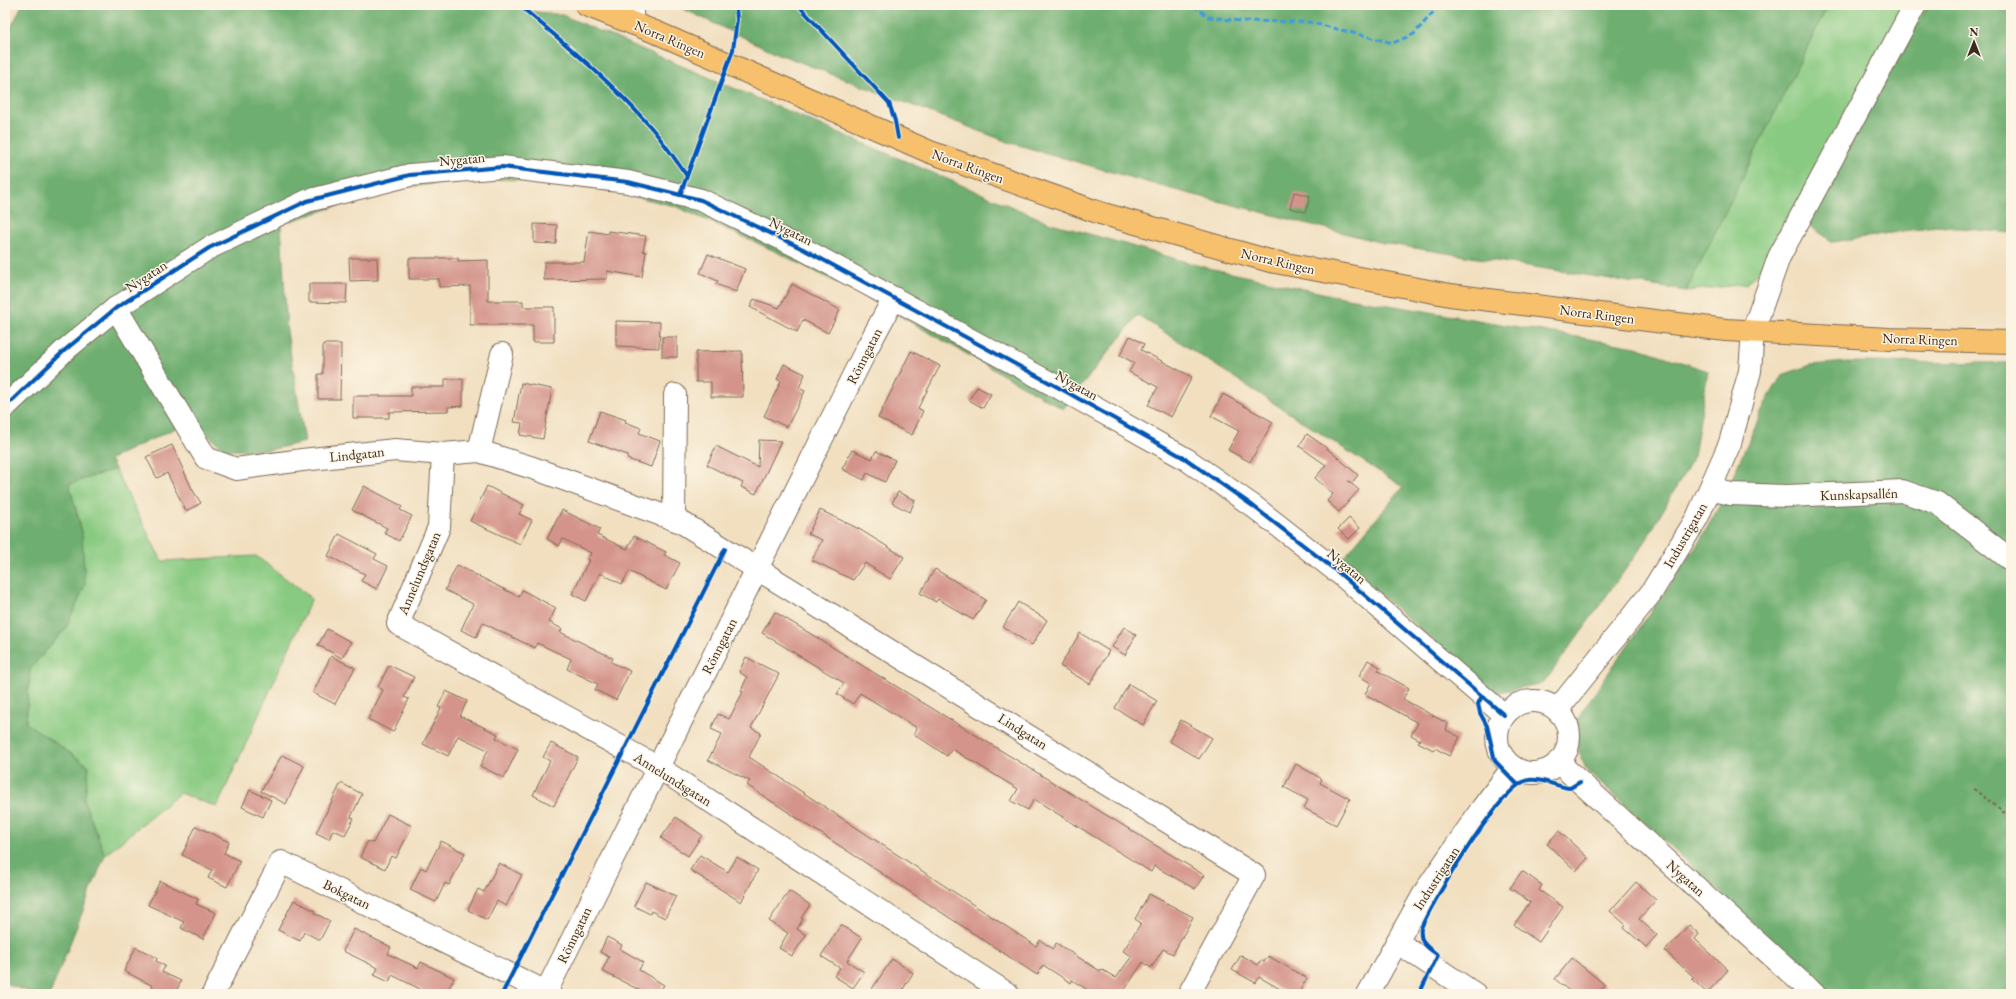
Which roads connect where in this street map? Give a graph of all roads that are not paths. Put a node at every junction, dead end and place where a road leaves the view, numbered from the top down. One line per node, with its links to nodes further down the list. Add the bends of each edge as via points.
1 (586, 5): 3 (main road, Norra Ringen)
2 (1915, 5): 6 (street, Industrigatan, via 1779,256)
3 (632, 14): 6 (main road, Norra Ringen, via 930,152 1100,213 1270,261 1450,295 1667,323)
4 (894, 298): 5 (street, Nygatan, via 803,249 702,200 628,182 502,167 410,175 307,201 209,248); 16 (street, Rönngatan); 18 (street, Nygatan, via 1186,459 1253,506 1339,573)
5 (116, 308): 10 (street, Nygatan, via 65,350); 12 (street, Lindgatan, via 206,458 236,469 395,450)
6 (1753, 331): 7 (main road, Norra Ringen, via 1889,339); 13 (street, Industrigatan, via 1750,371 1730,443)
7 (2011, 342)
8 (502, 354): 11 (street)
9 (675, 395): 14 (street)
10 (5, 407)
11 (479, 451): 12 (street, Lindgatan); 14 (street, Lindgatan)
12 (444, 454): 21 (street, Annelundsgatan, via 439,527 398,624)
13 (1710, 489): 15 (street, Kunskapsallén, via 1731,494 1786,496 1902,491 1937,503); 17 (street, Industrigatan, via 1697,518 1651,592)
14 (674, 520): 16 (street, Lindgatan)
15 (2011, 560)
16 (758, 569): 21 (street, Rönngatan); 26 (street, Lindgatan, via 1254,875)
17 (1557, 710): 18 (street, via 1546,703 1533,701 1517,704); 19 (street, via 1566,721 1569,736 1563,756)
18 (1504, 715): 20 (street, via 1497,740 1500,751)
19 (1558, 762): 20 (street, via 1552,769 1538,774 1523,773); 29 (street, Nygatan)
20 (1513, 767): 22 (street, Industrigatan, via 1426,890)
21 (658, 768): 23 (street, Rönngatan); 25 (street, Annelundsgatan)
22 (1397, 942): 27 (street, Industrigatan); 28 (street)
23 (547, 993): 24 (street, Bokgatan, via 281,862)
24 (213, 994)
25 (1008, 994)
26 (1189, 994)
27 (1368, 994)
28 (1475, 994)
29 (1814, 994)

